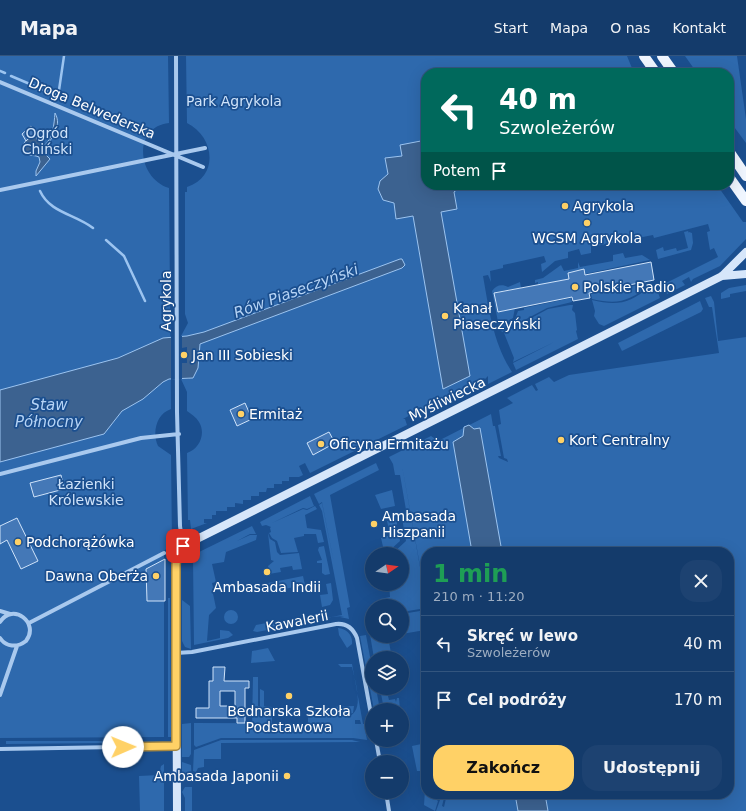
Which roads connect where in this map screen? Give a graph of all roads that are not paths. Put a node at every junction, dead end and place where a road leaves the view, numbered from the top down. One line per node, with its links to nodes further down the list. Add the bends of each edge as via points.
1 (176, 56): 8 (street, Agrykola)
2 (644, 56): 4 (main road)
3 (662, 56): 5 (main road)
4 (652, 68)
5 (670, 68)
6 (0, 82): 8 (street, Droga Belwederska)
7 (205, 148): 8 (street)
8 (176, 155): 10 (street, Droga Belwederska); 13 (street); 18 (street, Agrykola)
9 (734, 158): 11 (main road)
10 (203, 167)
11 (746, 176)
12 (734, 184): 14 (main road)
13 (0, 190)
14 (746, 201)
15 (746, 252): 17 (street, Myśliwiecka)
16 (746, 274): 17 (street, Myśliwiecka)
17 (722, 276): 20 (street, Myśliwiecka)
18 (179, 434): 19 (street, via 141,438); 20 (street, Agrykola, via 180,534)
19 (0, 474)
20 (183, 546): 28 (street, via 176,560)
21 (164, 553): 25 (street)
22 (0, 611): 23 (street)
23 (10, 614): 24 (street); 25 (street, via 22,616)
24 (0, 622)
25 (29, 623): 27 (street, via 29,637)
26 (0, 638): 27 (street, via 7,644)
27 (17, 646): 29 (street)
28 (176, 653): 30 (street, Kawalerii, via 336,624 345,625 352,630 356,638); 31 (street)
29 (0, 695)
30 (369, 703)
31 (176, 746): 32 (street); 34 (street)
32 (0, 749)
33 (387, 799): 35 (street)
34 (176, 811)
35 (389, 811)

